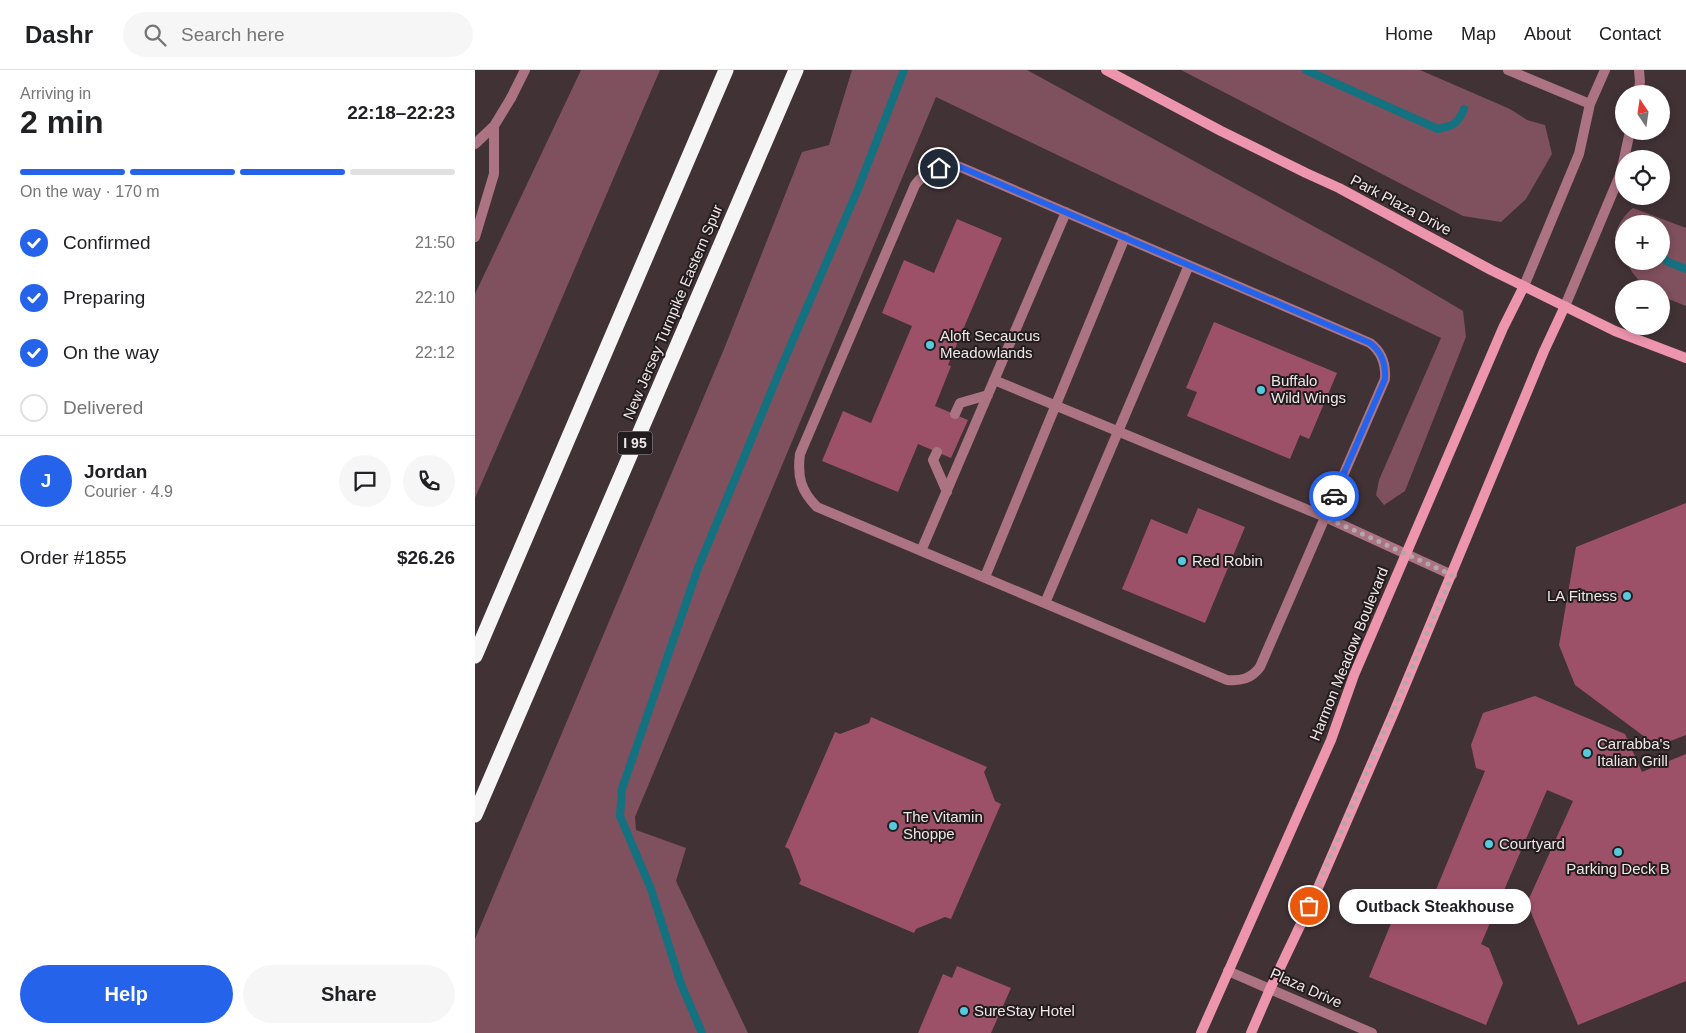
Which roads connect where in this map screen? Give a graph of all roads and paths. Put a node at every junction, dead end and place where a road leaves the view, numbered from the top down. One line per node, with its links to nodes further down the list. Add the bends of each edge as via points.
1 (525, 70): 10 (street)
2 (725, 70): 32 (highway)
3 (796, 70): 36 (highway, New Jersey Turnpike Eastern Spur / I 95)
4 (1106, 70): 17 (street, Park Plaza Drive)
5 (1507, 70): 9 (street)
6 (1605, 70): 9 (street)
7 (1639, 70): 8 (street)
8 (1640, 85)
9 (1589, 104): 17 (street, via 1579,154)
10 (494, 126): 11 (street); 14 (street, via 494,174)
11 (475, 144)
12 (1615, 187): 18 (street)
13 (1066, 212): 15 (street); 20 (street); 28 (street, via 958,166 929,172 921,177 911,194 799,465 805,494 817,507)
14 (475, 238)
15 (1125, 238): 16 (street); 22 (street)
16 (1189, 265): 24 (street); 27 (street, via 1370,343 1380,354 1386,370 1385,379)
17 (1524, 286): 18 (street, Park Plaza Drive); 29 (street, Harmon Meadow Boulevard)
18 (1565, 306): 19 (street, Park Plaza Drive, via 1615,331); 30 (street)
19 (1686, 358)
20 (994, 380): 21 (street); 22 (street)
21 (988, 395): 23 (street, via 960,403); 26 (street)
22 (1056, 406): 24 (street); 31 (street)
23 (955, 414)
24 (1118, 432): 27 (street); 33 (street)
25 (937, 452): 26 (street, via 933,460)
26 (947, 492): 28 (street)
27 (1325, 517): 29 (street); 33 (street, via 1260,667 1247,678 1227,680)
28 (921, 551): 31 (street)
29 (1406, 554): 30 (street); 37 (street, Harmon Meadow Boulevard, via 1354,675 1331,740)
30 (1452, 575): 38 (street, via 1317,890)
31 (985, 578): 33 (street)
32 (498, 602): 34 (highway); 35 (highway)
33 (1045, 603)
34 (475, 635)
35 (475, 656)
36 (475, 815)
37 (1228, 971): 38 (street, Plaza Drive); 40 (street, Harmon Meadow Boulevard)
38 (1270, 988): 39 (street, Plaza Drive); 41 (street)
39 (1366, 1032)
40 (1201, 1033)
41 (1251, 1033)

